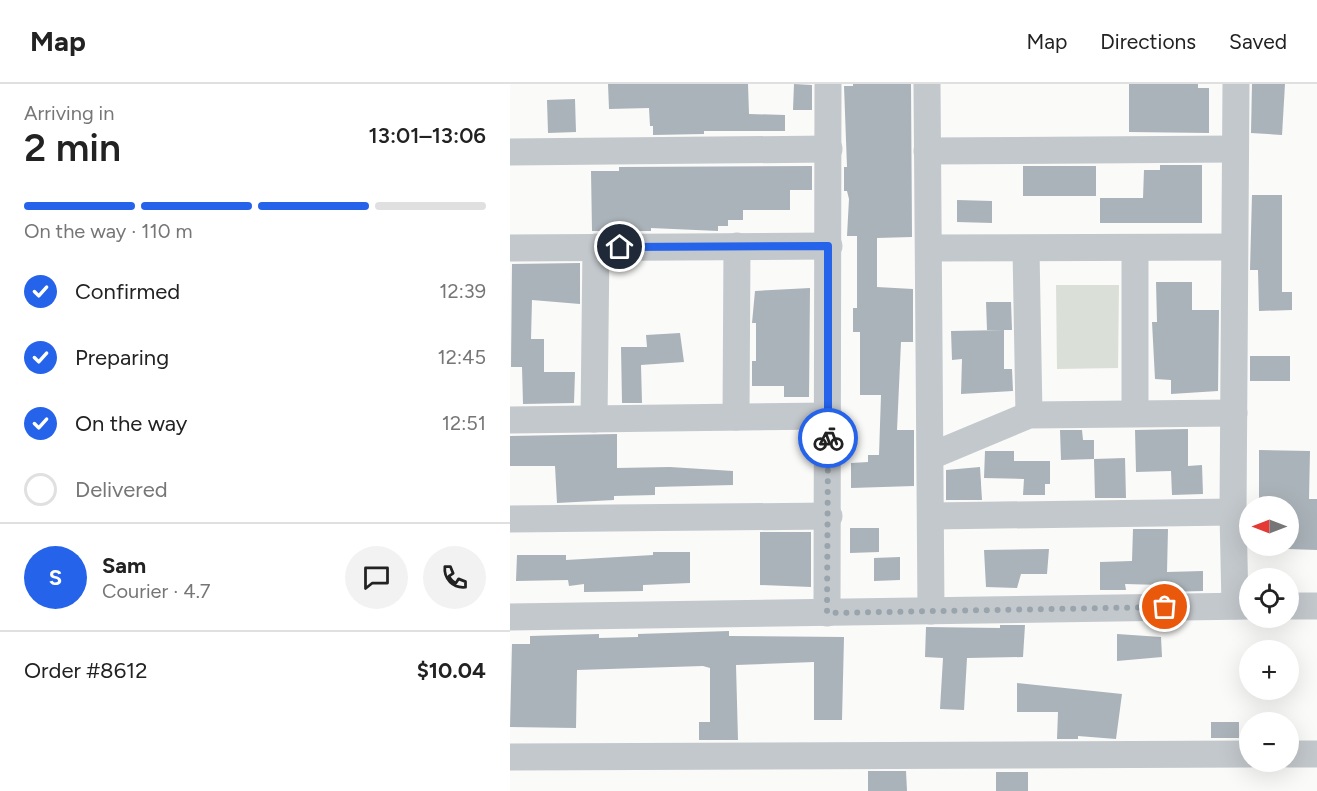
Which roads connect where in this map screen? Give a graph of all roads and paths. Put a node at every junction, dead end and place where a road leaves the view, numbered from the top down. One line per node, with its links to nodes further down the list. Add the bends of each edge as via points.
1 (828, 84): 4 (street)
2 (927, 84): 6 (street)
3 (1236, 84): 5 (street)
4 (828, 148): 7 (street); 9 (street)
5 (1234, 148): 6 (street); 10 (street)
6 (927, 151): 13 (street)
7 (510, 152)
8 (737, 246): 9 (street); 12 (street); 20 (street)
9 (828, 246): 19 (street)
10 (1234, 247): 14 (street); 17 (street)
11 (510, 248): 12 (street)
12 (596, 248): 21 (street)
13 (930, 248): 15 (street); 23 (street)
14 (1135, 248): 15 (street); 16 (street)
15 (1026, 249): 18 (street)
16 (1135, 413): 17 (street); 18 (street)
17 (1234, 413): 24 (street)
18 (1029, 415): 23 (street)
19 (828, 416): 20 (street); 25 (street)
20 (736, 417): 21 (street)
21 (594, 419): 22 (street)
22 (510, 420)
23 (931, 456): 26 (street)
24 (1233, 512): 26 (street); 28 (street)
25 (828, 516): 27 (street); 33 (street)
26 (932, 516): 32 (street)
27 (510, 519)
28 (1239, 575)
29 (1239, 606): 32 (street)
30 (1299, 606): 31 (street)
31 (1317, 606)
32 (931, 611): 33 (street)
33 (827, 613): 34 (street)
34 (510, 617)
35 (1239, 754): 38 (street)
36 (1299, 754): 37 (street)
37 (1317, 754)
38 (510, 757)

